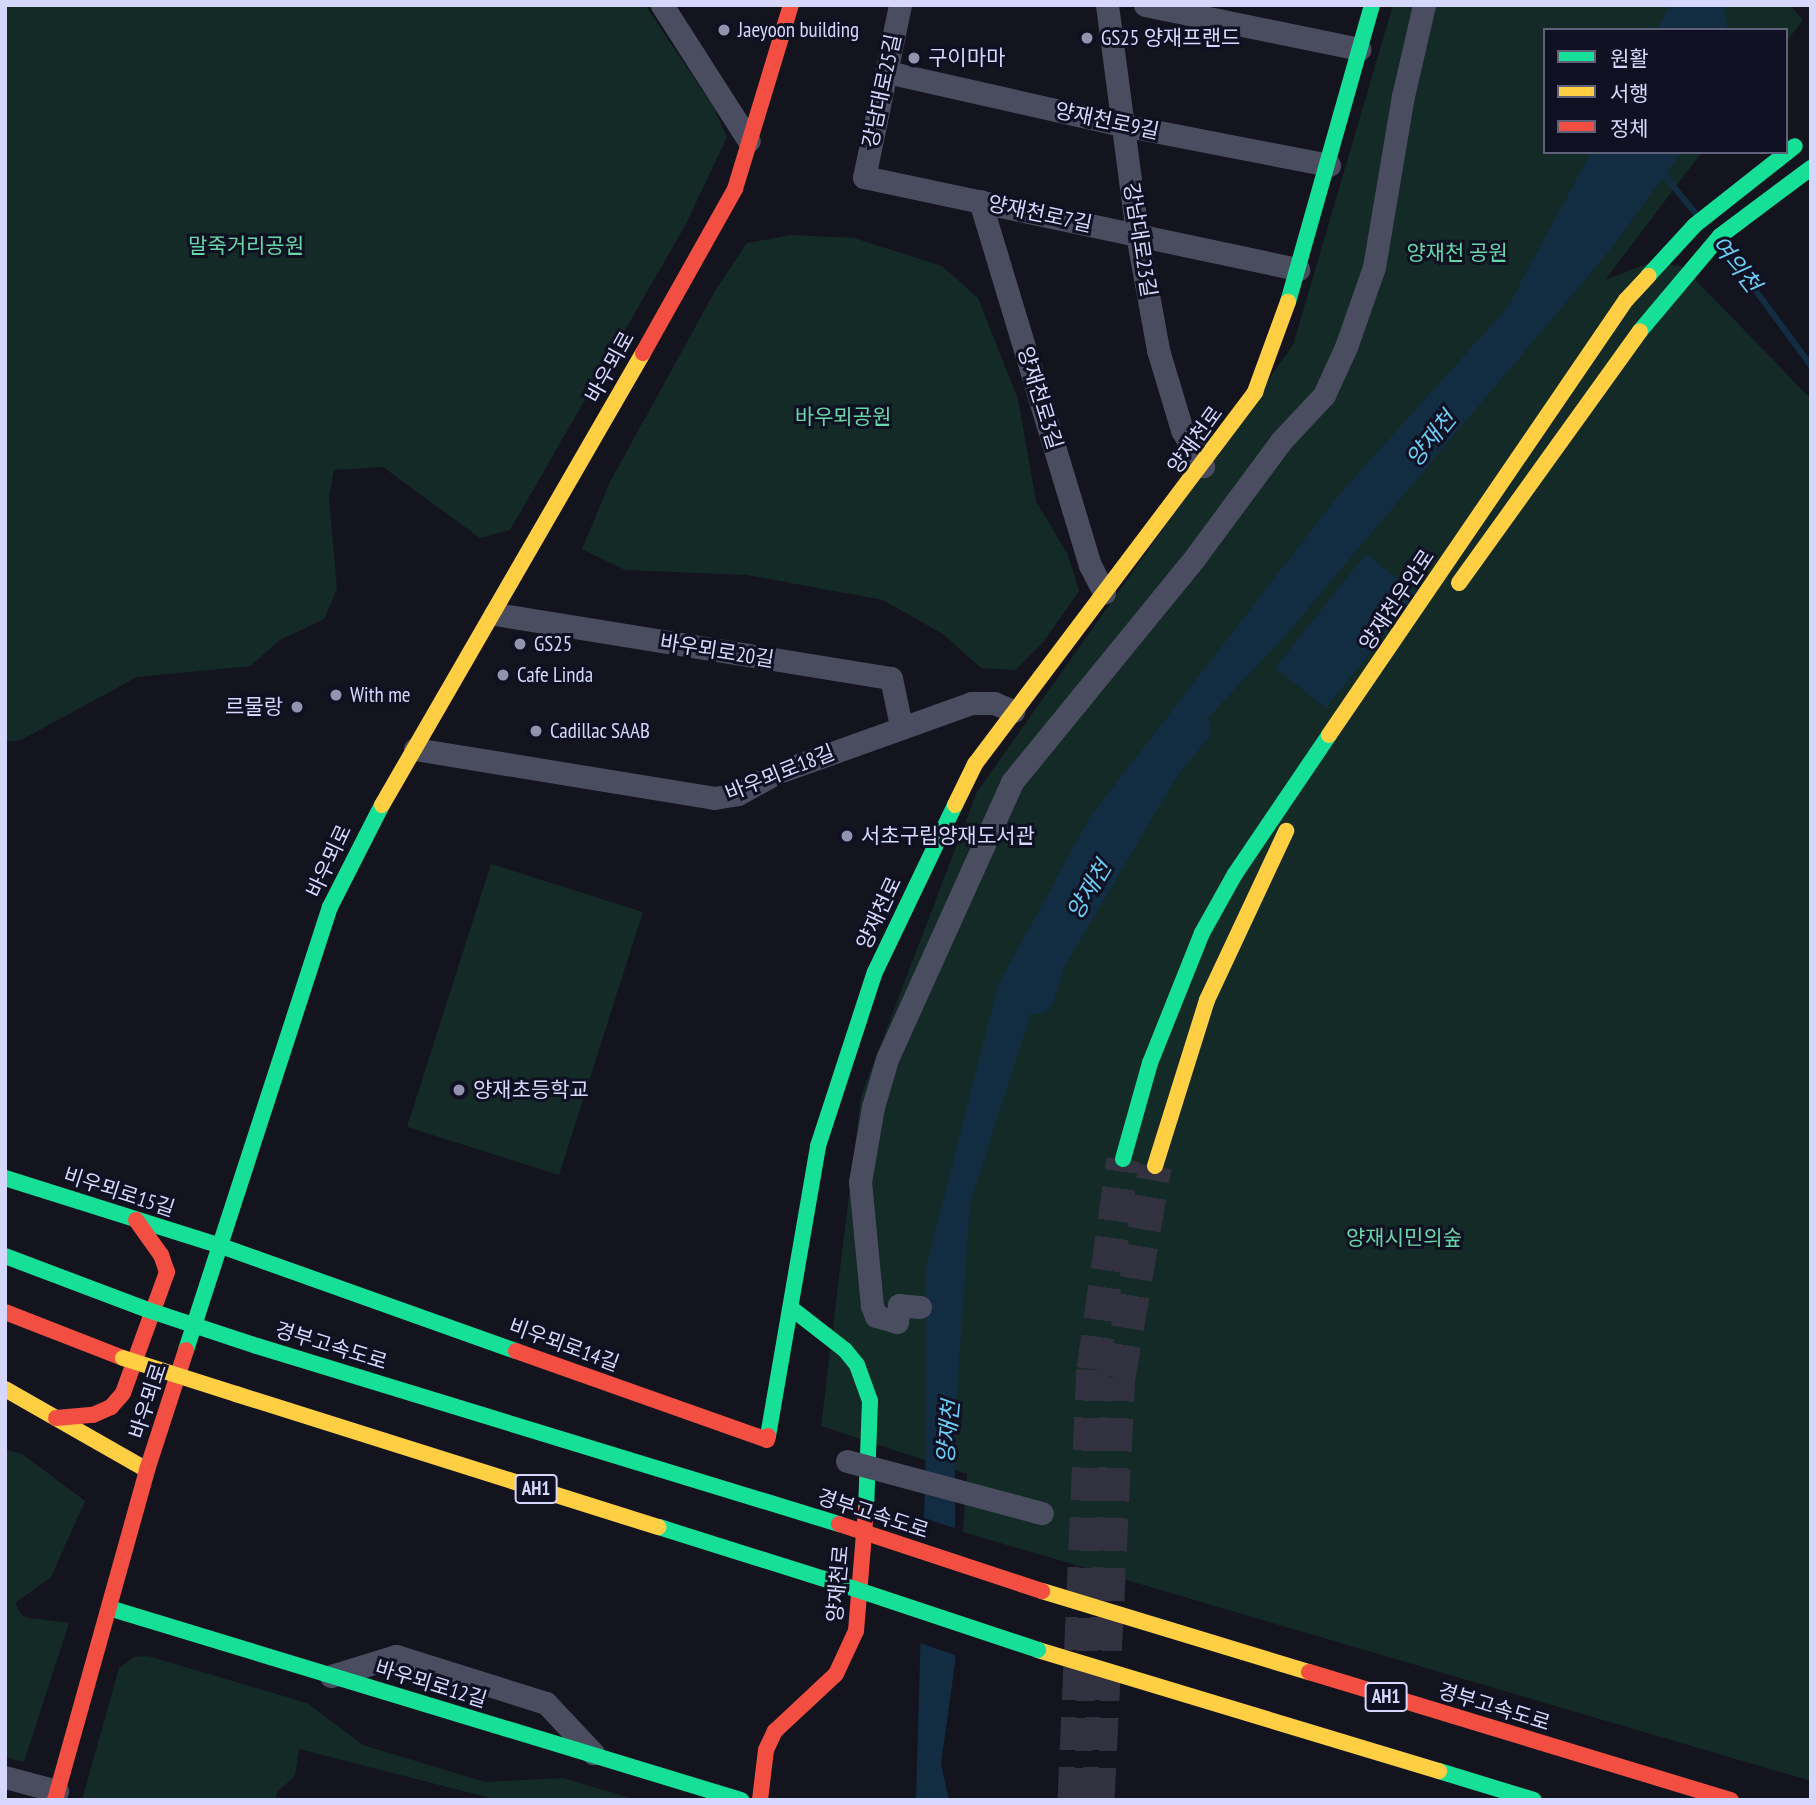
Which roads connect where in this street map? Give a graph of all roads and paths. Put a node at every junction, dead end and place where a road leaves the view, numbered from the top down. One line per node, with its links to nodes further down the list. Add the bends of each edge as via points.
1 (662, 5): 14 (street)
2 (791, 5): 14 (main road, 바우뫼로)
3 (900, 5): 11 (street, 강남대로25길)
4 (1107, 5): 12 (street, 강남대로23길)
5 (1144, 5): 10 (street)
6 (1371, 5): 9 (main road, 양재천로)
7 (1380, 5): 9 (main road)
8 (1424, 5): 38 (street, via 1403,96 1374,267 1324,394 1281,441 1196,556 1012,782 887,1059 860,1182 872,1306 876,1316 897,1322 899,1305)
9 (1367, 22): 10 (main road, 양재천로)
10 (1360, 49): 17 (main road, 양재천로)
11 (887, 72): 12 (street, 양재천로9길); 19 (street, 강남대로25길)
12 (1123, 125): 17 (street, 양재천로9길); 21 (street, 강남대로23길)
13 (1811, 135): 15 (main road, 양재천우안로, bridge)
14 (749, 141): 26 (main road, 바우뫼로, via 735,189)
15 (1788, 152)
16 (1786, 154): 30 (main road, 양재천우안로, bridge, via 1695,225 1626,300)
17 (1328, 165): 22 (main road, 양재천로)
18 (1811, 168): 25 (main road, 양재천우안로, bridge, via 1720,236 1691,265 1621,355)
19 (864, 177): 20 (street, 양재천로7길)
20 (980, 201): 21 (street, 양재천로7길); 24 (street, 양재천로3길, via 1090,565)
21 (1137, 234): 22 (street, 양재천로7길); 23 (street, 강남대로23길, via 1158,350 1182,429)
22 (1298, 269): 23 (main road, 양재천로, via 1255,392)
23 (1203, 466): 24 (main road, 양재천로)
24 (1104, 593): 28 (main road, 양재천로)
25 (1446, 602)
26 (495, 614): 29 (street, 바우뫼로20길, via 891,678); 31 (main road, 바우뫼로)
27 (1389, 680): 30 (main road, 양재천우안로)
28 (1013, 712): 29 (street, 바우뫼로18길, via 994,704 971,703); 39 (main road, 양재천로, via 955,802 875,972 818,1146)
29 (901, 726): 31 (street, 바우뫼로18길, via 776,773 738,794 714,798)
30 (1334, 741): 32 (main road, 양재천우안로, via 1235,873 1202,933 1150,1063); 33 (main road, 양재천우안로, via 1250,900 1207,1000)
31 (415, 749): 36 (main road, 바우뫼로, via 361,840 330,907)
32 (1123, 1159)
33 (1155, 1166)
34 (5, 1178): 35 (main road, 비우뫼로15길)
35 (136, 1220): 36 (main road, 비우뫼로15길); 42 (main road, via 161,1255 167,1272 123,1393 111,1407 93,1415)
36 (221, 1246): 39 (main road, 비우뫼로14길, via 767,1440); 44 (main road, 바우뫼로)
37 (5, 1256): 54 (main road, 경부고속도로 / AH1, bridge, via 257,1346)
38 (920, 1307)
39 (791, 1308): 52 (main road, 양재천로, via 845,1350 857,1365 870,1401 871,1449 856,1631 836,1674 775,1731 766,1750)
40 (5, 1312): 53 (main road, AH1, bridge, via 123,1358 1038,1650)
41 (5, 1389): 42 (main road)
42 (56, 1418): 44 (main road)
43 (847, 1461): 45 (street, bridge)
44 (147, 1470): 46 (main road, 바우뫼로)
45 (1042, 1513)
46 (109, 1608): 47 (main road, 바우뫼로12길); 50 (main road, 바우뫼로)
47 (330, 1676): 48 (main road, 바우뫼로12길); 48 (street, via 396,1656 546,1703)
48 (596, 1755): 51 (main road, 바우뫼로12길)
49 (5, 1777): 50 (street)
50 (56, 1796)
51 (741, 1800)
52 (760, 1800)
53 (1534, 1800)
54 (1731, 1800)

